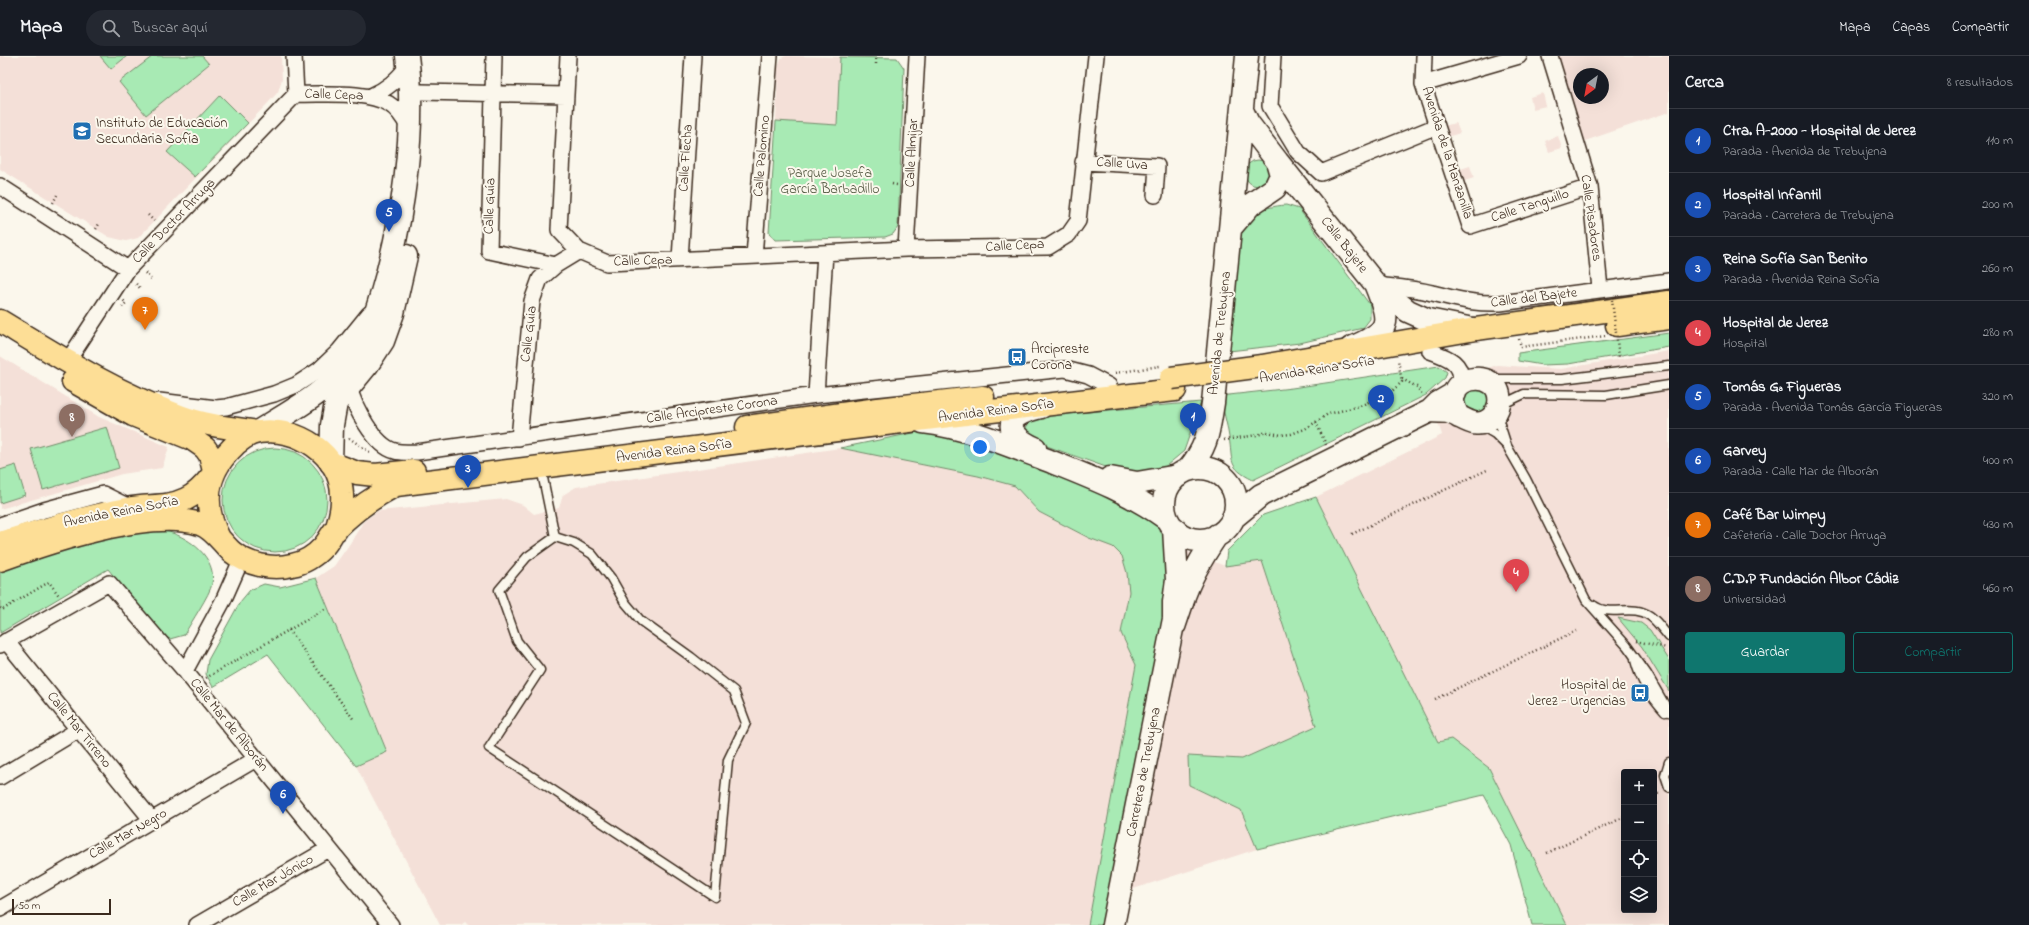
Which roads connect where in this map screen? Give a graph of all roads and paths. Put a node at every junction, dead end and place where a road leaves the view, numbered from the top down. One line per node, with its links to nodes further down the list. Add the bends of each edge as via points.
1 (294, 56): 19 (street)
2 (494, 56): 18 (street)
3 (568, 56): 20 (street, Calle Cepa)
4 (693, 56): 45 (street, Calle Flecha)
5 (770, 56): 44 (street, Calle Palomino)
6 (876, 56): 15 (path)
7 (917, 56): 41 (street, Calle Almijar)
8 (1096, 56): 26 (street, Calle Cepa)
9 (1247, 56): 22 (main road, Avenida de Trebujena)
10 (1273, 56): 23 (street, via 1270,106 1298,152 1321,173)
11 (1424, 56): 16 (street, Avenida de la Manzanilla)
12 (1519, 56): 16 (street)
13 (1550, 56): 29 (street, Calle Pisadores)
14 (412, 59): 17 (main road); 21 (street, Calle Cepa, via 385,90); 24 (main road)
15 (876, 64)
16 (1423, 84): 23 (street, Avenida de la Manzanilla)
17 (421, 92): 18 (street); 76 (main road, via 416,201 398,293 383,341)
18 (494, 93): 20 (street); 46 (street, Calle Guía, via 489,251)
19 (296, 94): 21 (street, Calle Cepa); 47 (street, Calle Doctor Arruga)
20 (566, 95): 42 (street, Calle Cepa, via 559,230)
21 (371, 96): 24 (street, Calle Cepa, via 390,104)
22 (1242, 110): 25 (main road, via 1248,123); 27 (main road, Avenida de Trebujena)
23 (1437, 126): 39 (street, Avenida de la Manzanilla)
24 (409, 128): 59 (main road, via 398,232)
25 (1275, 158): 27 (main road, via 1258,151 1251,152 1239,161); 31 (main road, via 1281,175 1275,188); 34 (main road, Calle Bajete)
26 (1083, 162): 30 (street, Calle Uva, via 1157,166); 41 (street, Calle Cepa, via 1078,220 1069,234 1048,247)
27 (1236, 172): 31 (main road, via 1242,189 1248,194); 38 (main road, Avenida de Trebujena)
28 (0, 186): 47 (street)
29 (1590, 187): 39 (street, Calle Tanguillo); 54 (street, Calle Pisadores)
30 (1155, 194)
31 (1266, 194): 34 (main road, Calle Bajete, via 1297,199); 38 (main road, via 1250,205)
32 (57, 195): 33 (path)
33 (53, 203)
34 (1313, 205): 52 (main road, Calle Bajete)
35 (148, 215): 36 (path)
36 (154, 221)
37 (99, 224): 40 (path)
38 (1232, 226): 90 (main road, Avenida de Trebujena, via 1213,403)
39 (1470, 226)
40 (96, 229)
41 (906, 249): 43 (street, Calle Cepa)
42 (579, 251): 45 (street, Calle Cepa, via 607,262); 46 (street, Calle Guia)
43 (825, 253): 44 (street, Calle Cepa); 78 (street)
44 (754, 256): 45 (street, Calle Cepa)
45 (680, 259)
46 (556, 265): 87 (street, Calle Guia, via 540,278 532,301)
47 (128, 269): 68 (street, Calle Doctor Arruga)
48 (145, 273): 49 (path)
49 (151, 279)
50 (1669, 281): 54 (street, Calle del Bajete)
51 (136, 284): 53 (path)
52 (1376, 285): 54 (street, Calle del Bajete, via 1432,292 1480,304); 62 (main road, via 1408,311 1428,320); 64 (main road, via 1386,311 1384,327 1373,339)
53 (141, 289)
54 (1600, 289)
55 (1612, 300): 66 (path, bridge)
56 (126, 302): 58 (path)
57 (1669, 302): 62 (main road, Avenida Reina Sofía)
58 (122, 307)
59 (378, 307): 79 (street, via 319,370 291,387 216,408); 86 (main road, via 356,356 335,381)
60 (1669, 318): 65 (main road, Avenida Reina Sofía, via 1478,342)
61 (0, 320): 68 (main road)
62 (1476, 329): 64 (main road, Avenida Reina Sofía)
63 (0, 336): 96 (main road, via 100,398 133,415 192,439 210,455)
64 (1344, 351): 70 (main road, Avenida Reina Sofía)
65 (1430, 351): 67 (main road, Avenida Reina Sofía); 77 (street, via 1450,359 1459,367 1461,373)
66 (1619, 357)
67 (1397, 358): 70 (main road, Avenida Reina Sofía); 71 (path)
68 (67, 362): 79 (main road)
69 (1669, 366): 72 (lane, via 1562,379)
70 (1262, 372): 73 (main road, Avenida Reina Sofía)
71 (1402, 379): 82 (path, via 1417,387); 85 (path, via 1392,391 1360,406 1328,414)
72 (1484, 379): 77 (main road, Carretera de Trebujena, via 1468,379); 81 (main road, via 1496,388)
73 (1173, 384): 75 (main road, Avenida Reina Sofía); 80 (main road, Avenida Reina Sofía)
74 (1669, 385): 81 (lane, via 1606,395 1524,394 1512,398)
75 (1109, 386): 78 (street, Calle Arcipreste Corona, via 1088,375 1065,369); 95 (main road, Avenida Reina Sofía, via 885,408)
76 (349, 387): 89 (street, Calle Arcipreste Corona, via 352,399 367,425 382,444 394,451); 92 (main road, via 336,403 332,425)
77 (1457, 389): 82 (main road, Carretera de Trebujena); 83 (main road, via 1453,403)
78 (816, 395): 87 (street, Calle Arcipreste Corona)
79 (143, 400): 86 (main road, via 180,416 215,426)
80 (1053, 404): 84 (main road, Avenida Reina Sofía); 90 (main road, via 1024,412 1016,417 1013,430 1016,438 1116,480 1137,483)
81 (1497, 409): 83 (main road, via 1487,421); 88 (lane, via 1498,423)
82 (1430, 411): 83 (main road, via 1444,411); 91 (main road, Carretera de Trebujena)
83 (1466, 420): 88 (lane, via 1490,431)
84 (915, 422): 93 (main road, Avenida Reina Sofía); 100 (main road, via 948,426 1021,450 1114,486 1146,504)
85 (1316, 422): 90 (path, via 1291,434 1268,432 1232,439); 91 (path)
86 (257, 432): 92 (main road, Avenida Reina Sofía, via 273,431 300,438 316,447); 96 (main road, Avenida Reina Sofía, via 235,444)
87 (519, 438): 89 (street, Calle Arcipreste Corona)
88 (1507, 446): 110 (lane)
89 (430, 450): 95 (street)
90 (1191, 457): 97 (main road, via 1200,468 1211,470); 97 (main road, Avenida de Trebujena, via 1213,458); 100 (main road, via 1170,484 1165,495 1164,507)
91 (1333, 460): 98 (main road, Carretera de Trebujena)
92 (331, 463): 95 (main road, Avenida Reina Sofía, via 357,473 375,475); 103 (main road, Avenida Reina Sofía, via 342,493 342,512)
93 (541, 467): 103 (main road, Avenida Reina Sofía, via 396,486 380,494); 105 (lane)
94 (1489, 469): 104 (path)
95 (419, 470)
96 (213, 474): 99 (main road, Avenida Reina Sofía, via 200,491 174,504); 106 (main road, Avenida Reina Sofía, via 208,495 209,512)
97 (1226, 480): 98 (main road, via 1244,492); 102 (main road, via 1235,495 1236,507)
98 (1261, 495): 102 (main road, Carretera de Trebujena)
99 (131, 508): 101 (street, via 103,494); 107 (main road, Avenida Reina Sofía, via 79,518)
100 (1171, 523): 102 (main road, via 1183,535 1194,539 1206,539); 114 (main road, Carretera de Trebujena, via 1177,580)
101 (0, 525)
102 (1226, 527): 114 (main road, Carretera de Trebujena, via 1198,564); 121 (lane, via 1207,560 1178,636)
103 (336, 530): 108 (main road, Avenida Reina Sofía, via 323,548 292,565 261,566)
104 (1352, 534)
105 (555, 537): 105 (lane, via 527,557 499,590 517,640 540,670 489,748 715,897 728,760 746,723 734,691 641,621 592,554 574,543)
106 (220, 539): 108 (main road, Avenida Reina Sofía); 109 (main road, Avenida Reina Sofía, via 202,524 162,520 70,536)
107 (0, 543)
108 (242, 558): 123 (street, via 223,601)
109 (0, 560)
110 (1586, 600): 117 (lane, via 1605,612 1638,611 1649,616); 119 (lane)
111 (68, 606): 112 (path, via 49,582 2,610); 118 (street); 123 (street, Calle Mar de Alborán, via 109,584)
112 (0, 608)
113 (325, 609): 115 (path)
114 (1174, 619): 121 (main road, Carretera de Trebujena)
115 (289, 630): 124 (path); 128 (path)
116 (1576, 631): 125 (path)
117 (1669, 637)
118 (3, 643): 129 (street, Calle Mar Tirreno)
119 (1627, 646): 120 (path, via 1634,640); 122 (lane)
120 (1669, 648)
121 (1168, 651): 141 (main road, Carretera de Trebujena)
122 (1634, 656): 126 (lane); 127 (lane, via 1637,670 1646,688)
123 (185, 671): 124 (street, Calle Mar de Alborán)
124 (196, 684): 130 (street, Calle Mar de Alborán)
125 (1434, 699)
126 (1669, 712)
127 (1669, 716)
128 (354, 720)
129 (78, 730): 132 (street); 135 (street, Calle Mar Tirreno)
130 (256, 759): 135 (street, Calle Mar Negro); 136 (street, Calle Mar de Alborán)
131 (1669, 762): 133 (lane, via 1665,775)
132 (0, 777)
133 (1669, 786)
134 (1621, 818): 137 (path)
135 (152, 819): 138 (street, Calle Mar Negro)
136 (328, 849): 139 (street, Calle Mar Jónico); 140 (street, Calle Mar de Alborán)
137 (1547, 853)
138 (0, 909)
139 (197, 925)
140 (391, 925)
141 (1113, 925)

